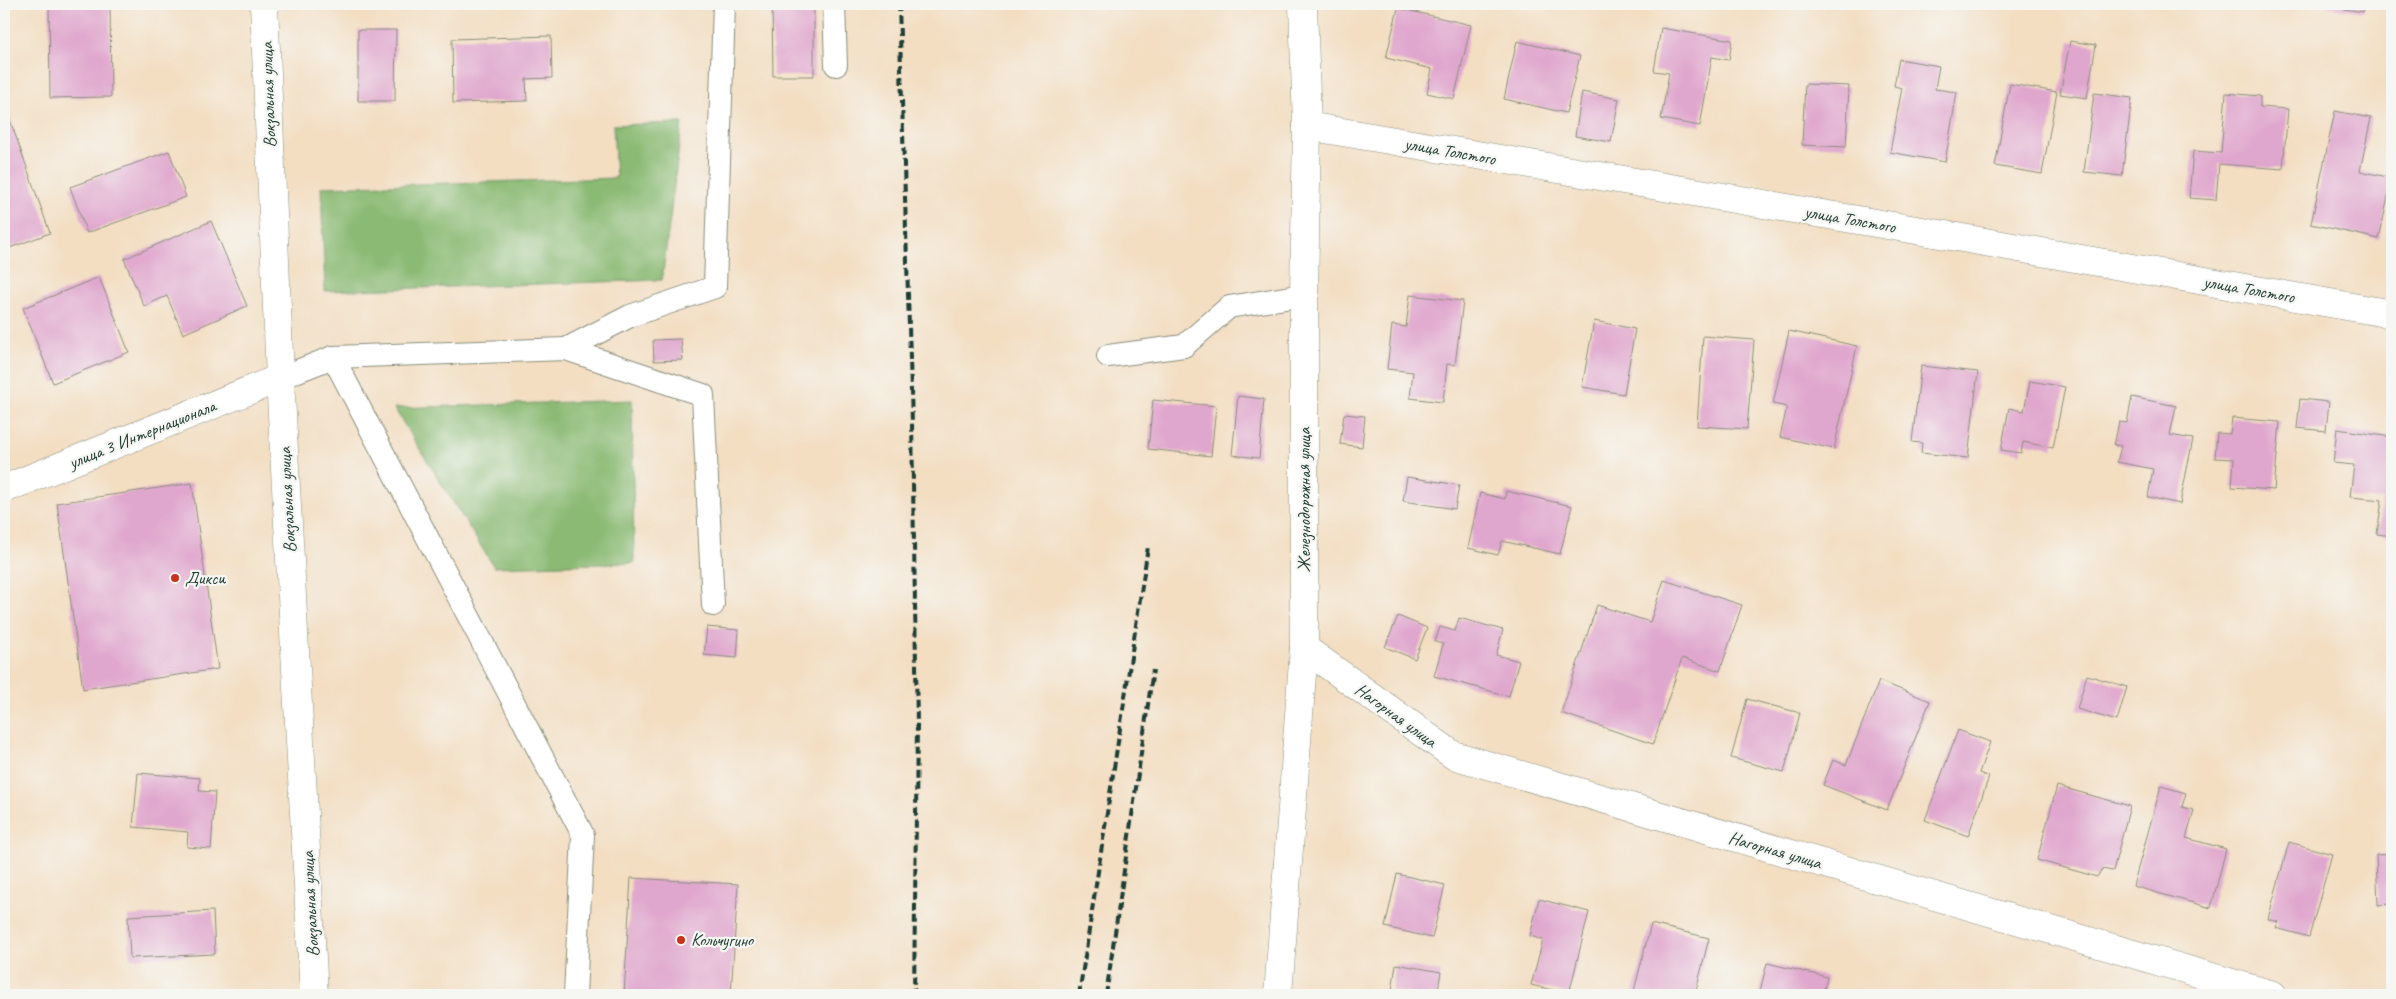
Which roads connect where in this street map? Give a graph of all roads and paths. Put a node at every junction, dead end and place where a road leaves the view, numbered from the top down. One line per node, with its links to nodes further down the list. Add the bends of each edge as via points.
1 (264, 4): 12 (street, Вокзальная улица)
2 (724, 4): 9 (lane, via 715,288 630,316)
3 (834, 4): 5 (lane)
4 (1303, 4): 6 (street, Железнодорожная улица)
5 (836, 65)
6 (1306, 126): 7 (street, Железнодорожная улица); 8 (street, улица Толстого)
7 (1304, 294): 10 (lane, via 1229,307 1184,346); 15 (street, Железнодорожная улица)
8 (2392, 314)
9 (566, 349): 11 (lane); 14 (lane, via 703,395)
10 (1108, 356)
11 (333, 357): 12 (lane); 17 (lane, via 582,835)
12 (280, 378): 13 (street, улица 3 Интернационала); 16 (street, Вокзальная улица)
13 (4, 489)
14 (713, 605)
15 (1304, 648): 18 (street, Железнодорожная улица); 19 (street, Нагорная улица, via 1453,756)
16 (314, 995)
17 (575, 995)
18 (1278, 995)
19 (2273, 995)

